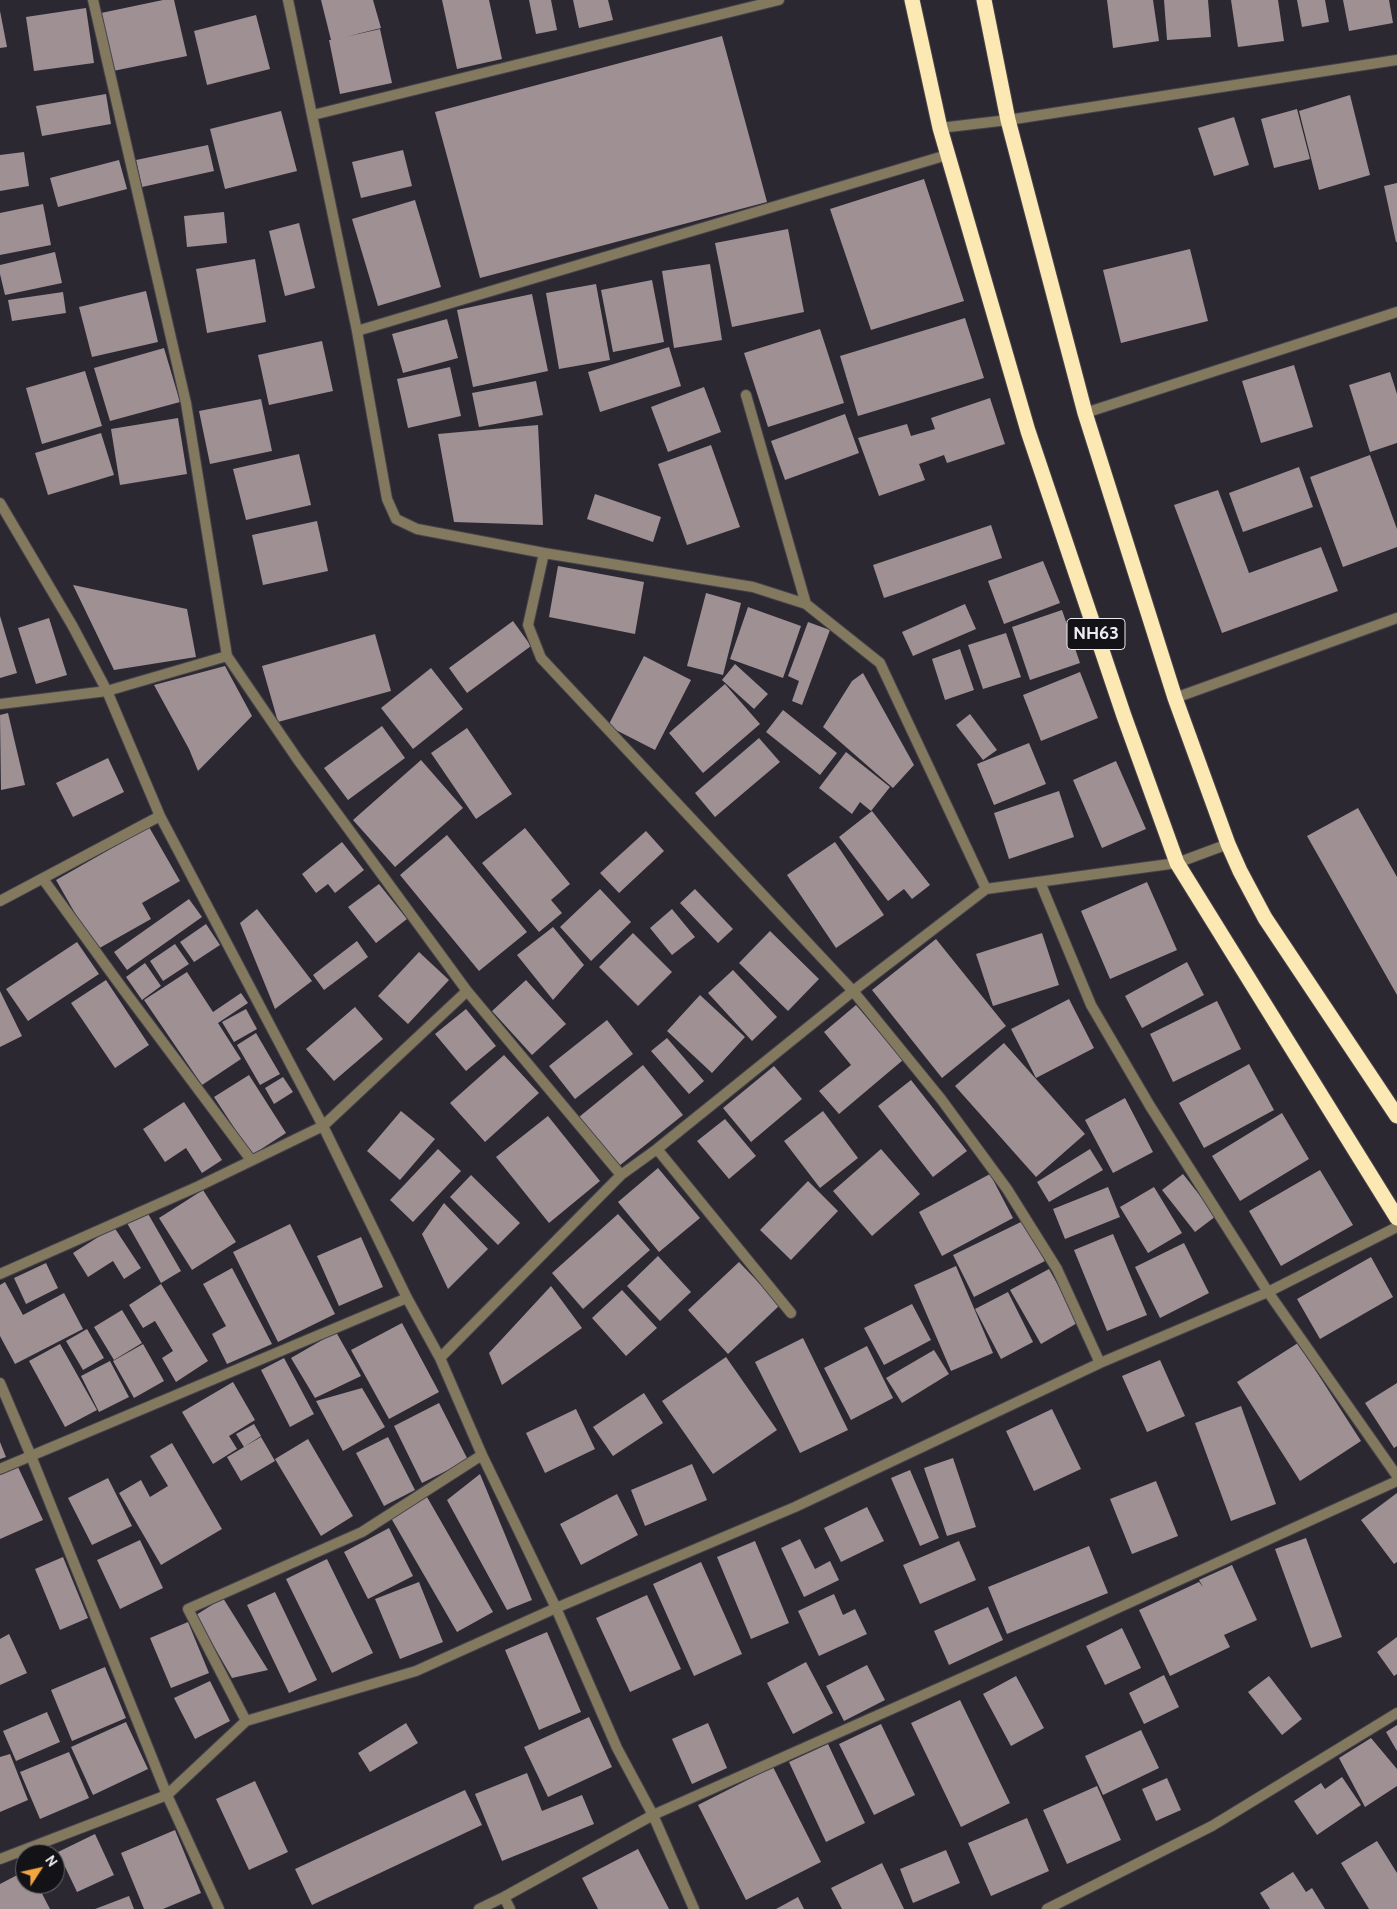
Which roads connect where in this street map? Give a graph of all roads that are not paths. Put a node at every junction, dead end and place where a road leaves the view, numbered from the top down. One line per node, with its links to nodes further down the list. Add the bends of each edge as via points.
1 (93, 0): 19 (street, via 186,403)
2 (288, 0): 7 (street)
3 (779, 0): 7 (street)
4 (912, 0): 9 (highway, NH63)
5 (984, 0): 8 (highway, NH63)
6 (1397, 60): 8 (street)
7 (313, 115): 12 (street)
8 (1008, 120): 9 (street); 14 (highway, NH63)
9 (940, 128): 10 (highway, NH63)
10 (947, 155): 12 (street); 25 (highway, NH63, via 1028,431)
11 (1397, 312): 14 (street)
12 (356, 330): 16 (street, via 387,500 396,519 417,529)
13 (746, 395): 17 (street)
14 (1085, 413): 21 (highway, NH63)
15 (0, 503): 20 (street, via 72,624)
16 (544, 553): 17 (street, via 753,587); 31 (street, via 528,626 541,658)
17 (806, 604): 28 (street, via 880,663)
18 (1397, 618): 21 (street)
19 (227, 656): 20 (street); 30 (street, via 298,760)
20 (107, 691): 22 (street); 23 (street)
21 (1175, 698): 24 (highway, NH63)
22 (0, 704)
23 (160, 816): 26 (street); 33 (street)
24 (1228, 844): 25 (street); 32 (highway, NH63, via 1265,918)
25 (1177, 863): 27 (street); 37 (highway, NH63)
26 (43, 879): 29 (street); 35 (street)
27 (1040, 882): 28 (street); 40 (street, via 1091,1005 1150,1106)
28 (986, 889): 31 (street)
29 (0, 901)
30 (467, 991): 33 (street); 36 (street)
31 (853, 991): 34 (street); 44 (street, via 941,1099 1007,1189 1057,1270)
32 (1397, 1116)
33 (323, 1126): 35 (street); 41 (street)
34 (657, 1149): 36 (street); 42 (street)
35 (251, 1160): 39 (street)
36 (622, 1175): 43 (street)
37 (1397, 1218)
38 (1397, 1227): 40 (street)
39 (0, 1274)
40 (1268, 1292): 44 (street); 49 (street)
41 (407, 1298): 43 (street); 47 (street)
42 (791, 1313)
43 (440, 1358): 46 (street)
44 (1100, 1363): 51 (street, via 794,1508)
45 (0, 1383): 47 (street)
46 (482, 1455): 51 (street); 53 (street, via 362,1532 188,1609)
47 (31, 1456): 48 (street); 54 (street)
48 (0, 1469)
49 (1397, 1476)
50 (1397, 1482): 55 (street)
51 (556, 1608): 53 (street, via 416,1671); 55 (street, via 617,1748)
52 (1397, 1713): 62 (street, via 1212,1826)
53 (246, 1721): 54 (street)
54 (167, 1795): 56 (street); 58 (street)
55 (653, 1815): 57 (street); 61 (street)
56 (0, 1860)
57 (504, 1897): 59 (street); 60 (street)
58 (219, 1909)
59 (478, 1909)
60 (510, 1909)
61 (694, 1909)
62 (1047, 1909)

